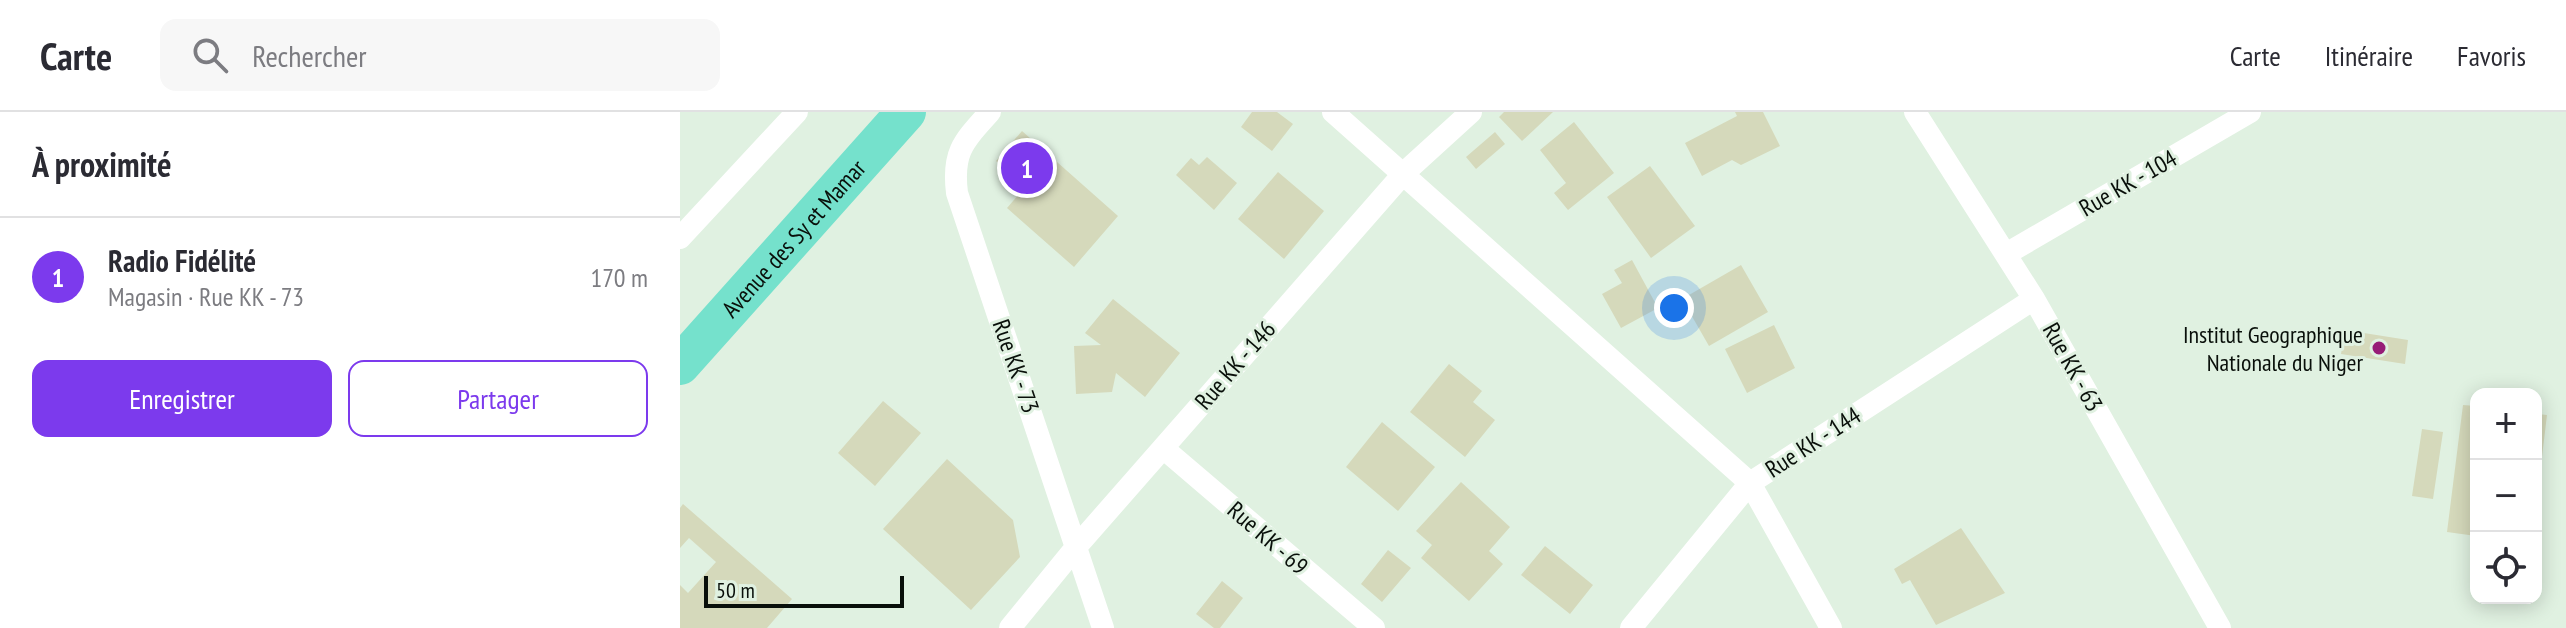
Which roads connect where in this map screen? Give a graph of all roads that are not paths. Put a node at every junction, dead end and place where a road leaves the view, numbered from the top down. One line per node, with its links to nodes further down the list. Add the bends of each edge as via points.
1 (797, 112): 9 (street)
2 (906, 112): 12 (highway, Avenue des Sy et Mamar)
3 (990, 112): 15 (street, Rue KK - 73, via 953,165 957,193)
4 (1333, 112): 8 (street)
5 (1471, 112): 8 (street, Rue KK - 146)
6 (1915, 112): 10 (street, Rue KK - 63)
7 (2250, 112): 10 (street, Rue KK - 104)
8 (1404, 173): 13 (street, Rue KK - 146); 14 (street)
9 (680, 238)
10 (2006, 254): 11 (street, Rue KK - 63)
11 (2034, 299): 14 (street, Rue KK - 144); 21 (street, Rue KK - 63)
12 (680, 365)
13 (1163, 448): 15 (street, Rue KK - 146); 18 (street, Rue KK - 69)
14 (1750, 483): 19 (street, Rue KK - 144); 20 (street)
15 (1077, 546): 16 (street, Rue KK - 146); 17 (street, Rue KK - 73)
16 (1010, 628)
17 (1103, 628)
18 (1374, 628)
19 (1631, 628)
20 (1831, 628)
21 (2220, 628)

